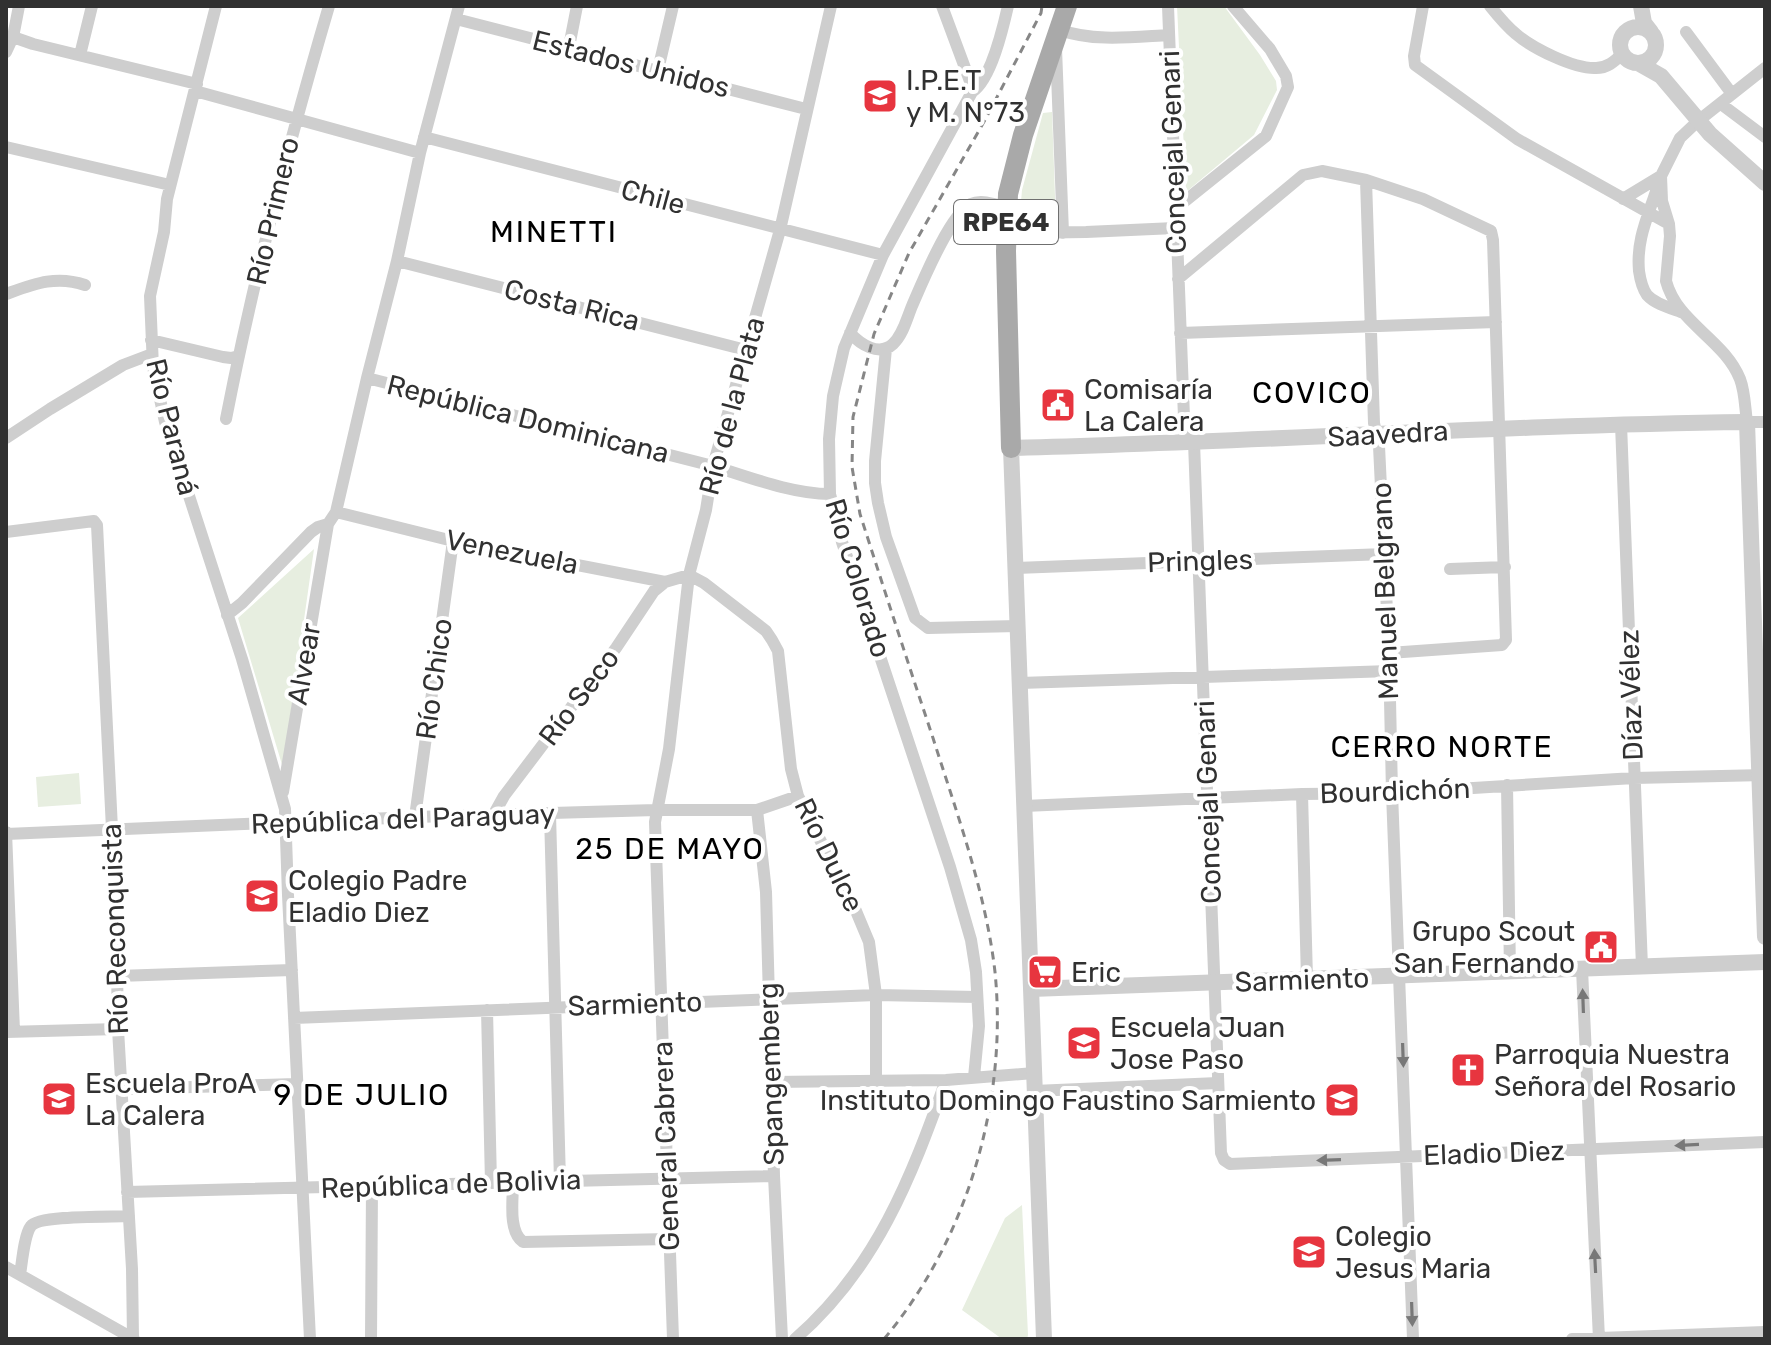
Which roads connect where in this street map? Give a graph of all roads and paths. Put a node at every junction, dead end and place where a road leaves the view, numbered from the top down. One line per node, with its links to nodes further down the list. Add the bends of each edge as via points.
1 (19, 6): 22 (street)
2 (92, 6): 27 (street)
3 (216, 6): 32 (street, Río Paraná)
4 (329, 6): 39 (street, Río Primero)
5 (577, 6): 23 (street)
6 (673, 6): 30 (street)
7 (831, 6): 38 (street, Río de la Plata)
8 (942, 6): 33 (street)
9 (1008, 6): 33 (street, Río Colorado, via 986,74)
10 (1067, 6): 21 (main road, RPE64)
11 (1168, 6): 20 (street, Concejal Genari)
12 (1233, 6): 51 (street, via 1270,49 1288,87 1266,136)
13 (1423, 6): 49 (street, via 1415,65 1517,139)
14 (1490, 6): 26 (street, via 1518,36 1581,67 1612,64)
15 (1641, 6): 17 (street); 18 (street)
16 (457, 12): 23 (street, Estados Unidos); 41 (street, Alvear)
17 (1629, 29): 18 (street); 26 (street, via 1621,37)
18 (1651, 32): 24 (street)
19 (1686, 32): 34 (street)
20 (1169, 35): 21 (street); 51 (street, Concejal Genari)
21 (1058, 36): 35 (main road, RPE64); 36 (street)
22 (13, 37): 25 (street); 27 (street)
23 (569, 47): 30 (street, Estados Unidos)
24 (1655, 49): 28 (street); 31 (street)
25 (6, 52)
26 (1622, 54): 28 (street)
27 (80, 55): 32 (street)
28 (1638, 63): 31 (street)
29 (1765, 68): 34 (street)
30 (658, 70): 38 (street, Estados Unidos)
31 (1661, 76): 40 (street)
32 (196, 88): 39 (street); 48 (street, Río Paraná)
33 (972, 92): 58 (street, Río Colorado)
34 (1732, 94): 37 (street)
35 (1035, 102): 36 (street); 50 (main road, RPE64, via 1014,164)
36 (1058, 104): 57 (street)
37 (1721, 104): 40 (street); 42 (street)
38 (806, 109): 55 (street, Río de la Plata)
39 (296, 118): 44 (street); 72 (street, Río Primero)
40 (1698, 121): 45 (street, via 1680,138); 47 (street)
41 (424, 137): 44 (street, Alvear); 55 (street, Chile)
42 (1765, 137)
43 (6, 147): 48 (street)
44 (420, 153): 59 (street, Alvear)
45 (1661, 176): 49 (street); 52 (street); 53 (street)
46 (1366, 180): 60 (street, via 1322,171 1303,175); 64 (street, via 1491,231); 65 (street, Manuel Belgrano)
47 (1765, 183)
48 (170, 185): 68 (street, Río Paraná, via 150,296)
49 (1623, 199): 52 (street)
50 (1007, 207): 56 (main road, RPE64); 69 (street, via 980,201 957,216 898,338)
51 (1175, 209): 54 (street, Concejal Genari)
52 (1648, 214): 53 (street); 63 (street, via 1639,248 1641,281 1657,303)
53 (1669, 224): 63 (street, via 1666,281)
54 (1175, 228): 57 (street); 60 (street, Concejal Genari)
55 (780, 230): 58 (street, Chile); 70 (street, Río de la Plata)
56 (1006, 233): 57 (street); 82 (main road, RPE64)
57 (1063, 233)
58 (883, 255): 66 (street, Río Colorado)
59 (397, 261): 70 (street, Costa Rica); 73 (street, Alvear)
60 (1178, 279): 67 (street, Concejal Genari)
61 (85, 285): 62 (street, via 54,279)
62 (6, 294)
63 (1681, 312): 75 (street, via 1736,370)
64 (1496, 322): 65 (street); 78 (street)
65 (1371, 327): 67 (street); 79 (street, Manuel Belgrano)
66 (850, 333): 69 (street, via 870,348); 84 (street, Río Colorado, via 833,396)
67 (1180, 333): 81 (street, Concejal Genari)
68 (151, 340): 71 (street, Río Paraná); 72 (street)
69 (886, 349): 98 (street, via 875,483 886,537 915,618 928,628)
70 (746, 350): 83 (street, Río de la Plata)
71 (152, 354): 80 (street, via 123,365); 97 (street, Río Paraná, via 165,422)
72 (239, 356): 74 (street, Río Primero)
73 (367, 378): 83 (street, República Dominicana); 85 (street, Alvear)
74 (226, 419)
75 (1747, 422): 76 (street, Saavedra); 77 (street, Saavedra); 96 (street)
76 (1765, 422)
77 (1621, 424): 78 (street, Saavedra); 104 (street, Díaz Vélez)
78 (1499, 429): 79 (street, Saavedra); 91 (street)
79 (1376, 434): 81 (street, Saavedra); 89 (street, Manuel Belgrano)
80 (6, 438)
81 (1190, 442): 82 (street, Saavedra); 90 (street, Concejal Genari)
82 (1011, 448): 92 (street, RPE64)
83 (713, 466): 84 (street, República Dominicana); 94 (street, Río de la Plata)
84 (830, 494): 132 (street, Río Colorado, via 971,940)
85 (336, 512): 86 (street, Alvear); 88 (street, Venezuela)
86 (328, 524): 97 (street, via 311,532); 108 (street, Alvear)
87 (6, 532): 118 (street, Río Reconquista, via 94,521 97,525)
88 (453, 541): 95 (street, Venezuela); 116 (street, Río Chico)
89 (1385, 554): 90 (street, Pringles); 99 (street, Manuel Belgrano)
90 (1199, 561): 92 (street, Pringles); 101 (street, Concejal Genari)
91 (1505, 567): 93 (street); 99 (street, via 1505,643)
92 (1016, 568): 98 (street, RPE64)
93 (1450, 569)
94 (689, 575): 95 (street, Venezuela); 109 (street, Río Dulce, via 766,631 778,651); 112 (street, Río de la Plata, via 669,749)
95 (665, 582): 114 (street, Río Seco)
96 (1759, 588): 103 (street)
97 (227, 615): 108 (street, Río Paraná)
98 (1018, 626): 102 (street, RPE64)
99 (1389, 653): 100 (street, Manuel Belgrano)
100 (1390, 671): 101 (street); 106 (street, Manuel Belgrano)
101 (1204, 676): 102 (street); 110 (street, Concejal Genari)
102 (1020, 683): 111 (street, RPE64)
103 (1762, 775): 104 (street, Bourdichón); 120 (street)
104 (1634, 778): 105 (street, Bourdichón); 122 (street, Díaz Vélez)
105 (1507, 785): 106 (street, Bourdichón); 125 (street)
106 (1392, 793): 107 (street, Bourdichón); 127 (street, Manuel Belgrano)
107 (1302, 794): 110 (street, Bourdichón); 128 (street)
108 (282, 795): 117 (street, Alvear)
109 (798, 796): 113 (street, República del Paraguay); 131 (street, Río Dulce, via 862,923)
110 (1209, 799): 111 (street, Bourdichón); 129 (street, Concejal Genari)
111 (1024, 806): 130 (street, RPE64)
112 (656, 810): 113 (street, República del Paraguay); 115 (street, República del Paraguay); 134 (street, General Cabrera)
113 (757, 810): 133 (street, Spangemberg)
114 (494, 814): 115 (street, República del Paraguay); 116 (street, República del Paraguay)
115 (550, 814): 135 (street)
116 (415, 817): 117 (street, República del Paraguay)
117 (286, 823): 118 (street, República del Paraguay); 124 (street, Alvear)
118 (112, 830): 119 (street, República del Paraguay); 126 (street, Río Reconquista)
119 (6, 833): 139 (street)
120 (1765, 937)
121 (1765, 962): 122 (street, Sarmiento)
122 (1642, 967): 123 (street, Sarmiento)
123 (1582, 969): 125 (street, Sarmiento); 150 (street, one-way to 123)
124 (292, 970): 126 (street); 137 (street, Alvear)
125 (1510, 972): 127 (street, Sarmiento)
126 (118, 976): 138 (street, Río Reconquista)
127 (1400, 977): 128 (street, Sarmiento); 151 (street, Manuel Belgrano, one-way to 151)
128 (1307, 979): 129 (street, Sarmiento)
129 (1214, 984): 130 (street, Sarmiento); 145 (street, Concejal Genari)
130 (1031, 989): 140 (street, RPE64)
131 (876, 995): 132 (street, Sarmiento); 133 (street, Sarmiento); 143 (street, Río Dulce)
132 (977, 997): 141 (street, Río Colorado)
133 (769, 999): 134 (street, Sarmiento); 144 (street, Spangemberg)
134 (661, 1002): 135 (street, Sarmiento); 154 (street, General Cabrera)
135 (555, 1007): 136 (street, Sarmiento); 155 (street)
136 (487, 1010): 137 (street, Sarmiento); 156 (street)
137 (294, 1018): 146 (street, Alvear)
138 (118, 1029): 139 (street); 147 (street, Río Reconquista)
139 (10, 1032)
140 (1034, 1073): 141 (street); 148 (street, RPE64)
141 (974, 1077): 142 (street)
142 (946, 1080): 143 (street); 172 (street, via 903,1191 874,1246 821,1316)
143 (876, 1081): 144 (street)
144 (772, 1082): 153 (street, Spangemberg)
145 (1218, 1083): 148 (street); 152 (street, Concejal Genari)
146 (296, 1084): 147 (street); 159 (street, Alvear)
147 (121, 1089): 160 (street, Río Reconquista)
148 (1034, 1091): 173 (street, RPE64)
149 (1765, 1142): 150 (street, Eladio Diez, one-way to 150)
150 (1589, 1150): 151 (street, Eladio Diez); 166 (street, one-way to 150)
151 (1407, 1157): 152 (street, Eladio Diez, one-way to 152, via 1230,1164); 174 (street, Manuel Belgrano, one-way to 174)
152 (1224, 1160)
153 (774, 1176): 154 (street, República de Bolivia); 171 (street, Spangemberg)
154 (667, 1179): 155 (street, República de Bolivia); 162 (street, General Cabrera)
155 (560, 1181): 157 (street, República de Bolivia)
156 (491, 1183): 157 (street, República de Bolivia); 158 (street, República de Bolivia)
157 (513, 1183): 162 (street, via 514,1230 523,1242)
158 (372, 1186): 159 (street, República de Bolivia); 169 (street)
159 (301, 1189): 160 (street, República de Bolivia); 168 (street, Alvear)
160 (127, 1192): 161 (street, Río Reconquista)
161 (129, 1216): 164 (street, via 35,1222 29,1228); 167 (street, Río Reconquista)
162 (669, 1239): 170 (street, General Cabrera)
163 (6, 1267): 164 (street)
164 (20, 1275): 167 (street)
165 (1765, 1332): 166 (street)
166 (1598, 1338): 175 (street)
167 (134, 1339)
168 (310, 1339)
169 (371, 1339)
170 (673, 1339)
171 (782, 1339)
172 (795, 1339)
173 (1044, 1339)
174 (1413, 1339)
175 (1572, 1339)

